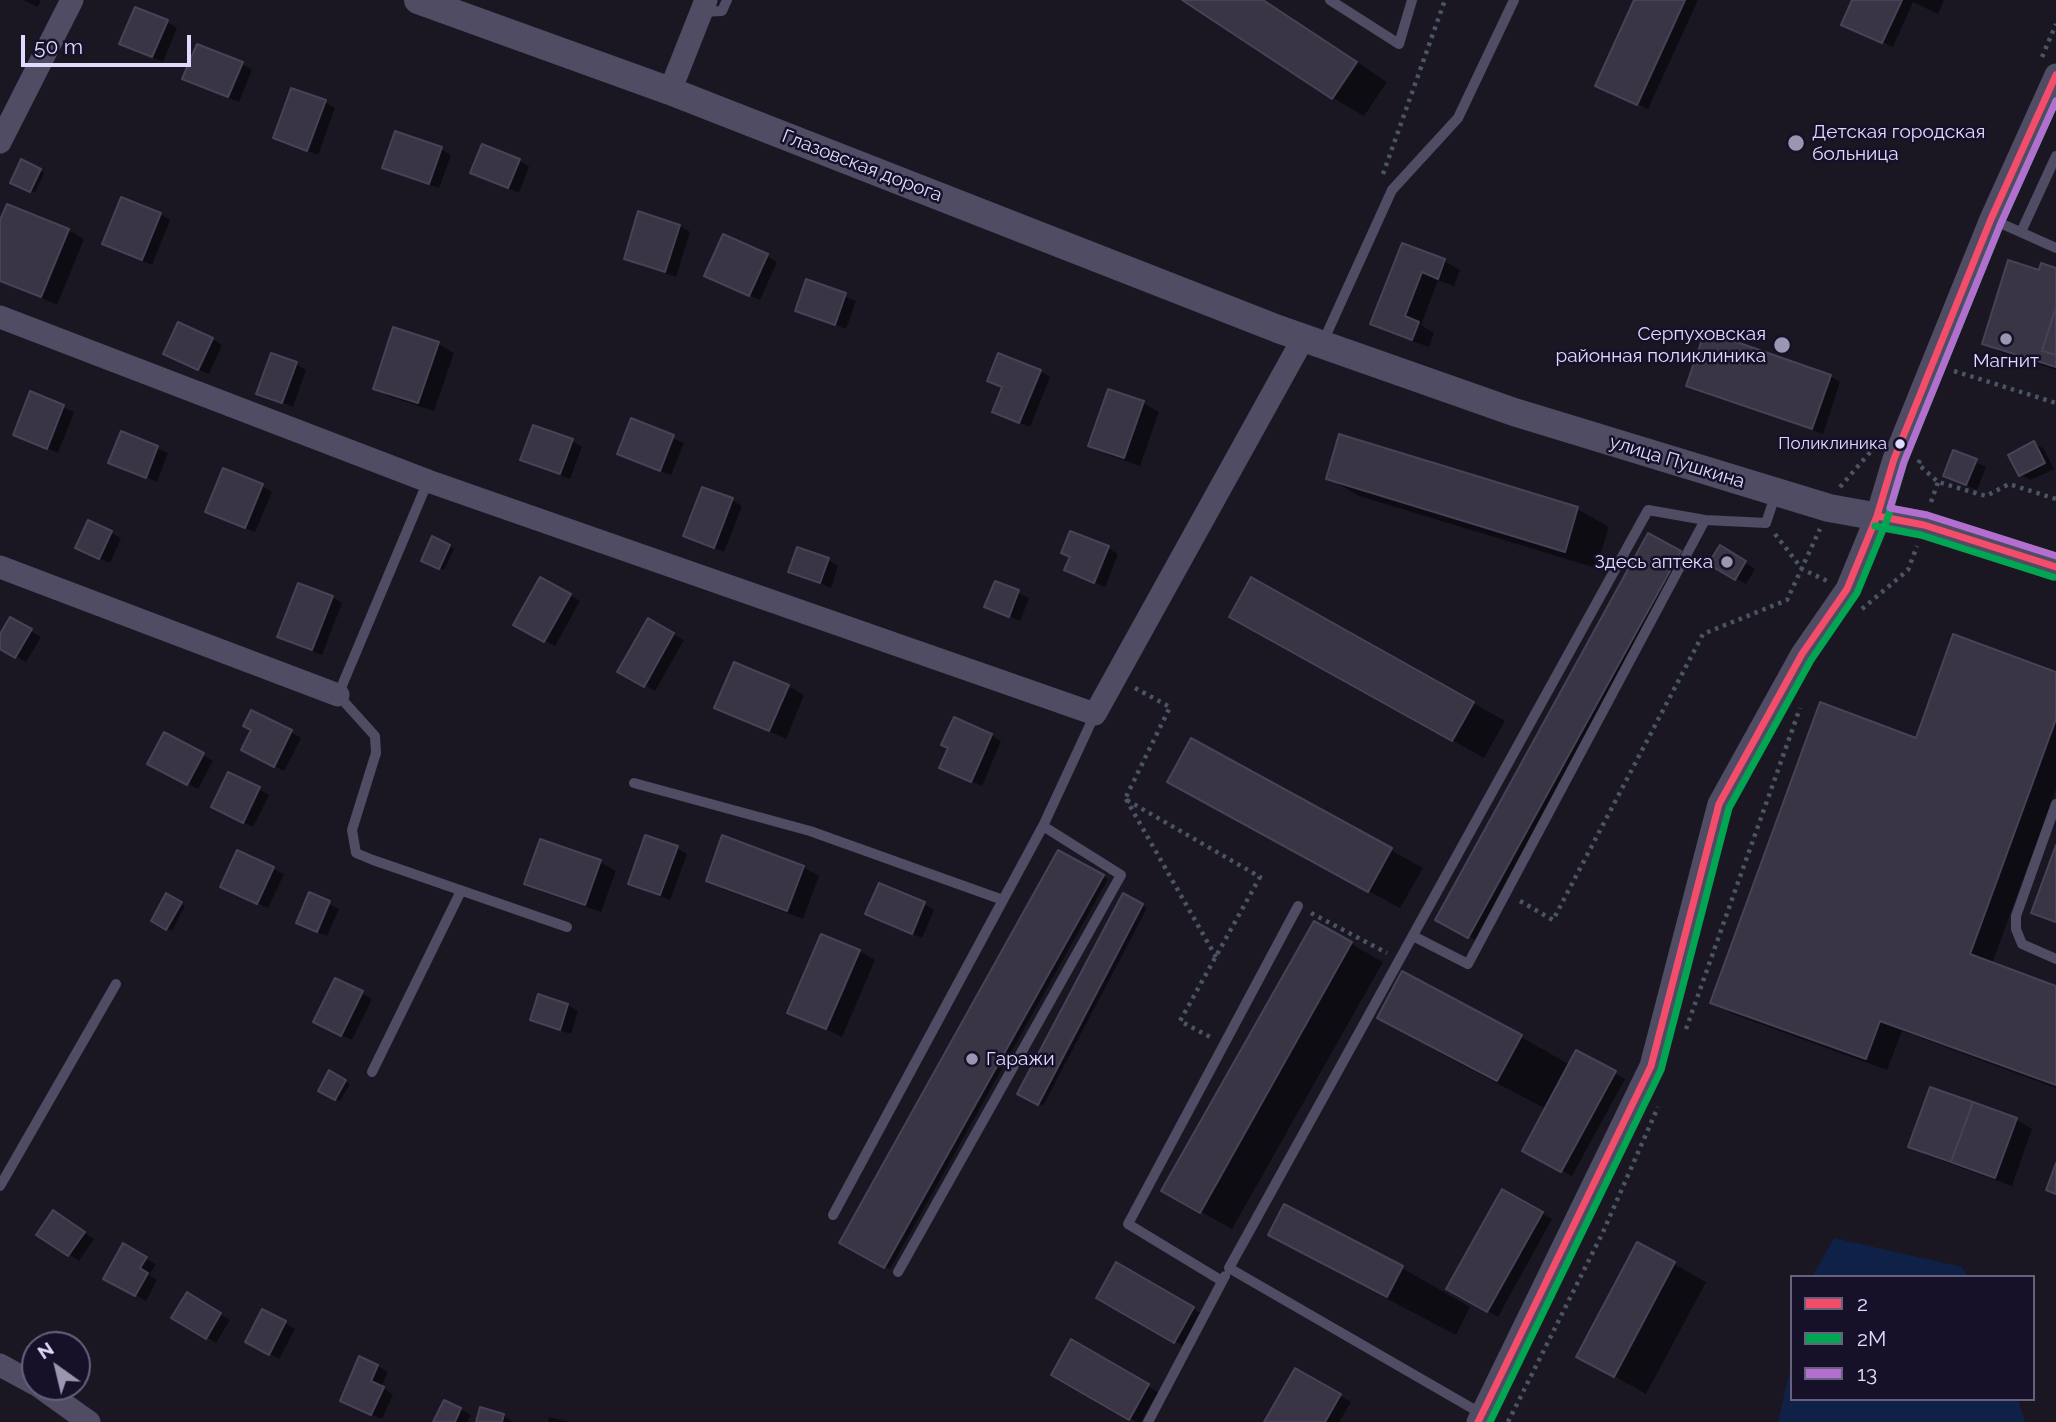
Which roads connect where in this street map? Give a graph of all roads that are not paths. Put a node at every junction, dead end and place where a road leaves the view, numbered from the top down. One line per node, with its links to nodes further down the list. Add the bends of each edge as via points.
1 (72, 0): 10 (street)
2 (418, 0): 9 (street, Глазовская дорога)
3 (727, 0): 7 (lane, via 723,11)
4 (1330, 0): 5 (lane, via 1399,44)
5 (1412, 0)
6 (1514, 0): 16 (lane, via 1458,118 1392,190)
7 (703, 6): 9 (street)
8 (2056, 75): 12 (street)
9 (670, 91): 16 (street, Глазовская дорога)
10 (0, 142)
11 (2056, 156): 13 (lane)
12 (1991, 219): 13 (lane); 19 (street, via 1895,458)
13 (2021, 232): 14 (lane)
14 (2056, 248)
15 (0, 317): 17 (street)
16 (1313, 341): 18 (street, улица Пушкина, via 1514,412); 24 (street)
17 (428, 481): 23 (lane); 24 (street)
18 (1776, 492): 19 (street, улица Пушкина); 20 (lane, via 1766,523)
19 (1877, 516): 22 (street, улица Пушкина, via 1924,525); 44 (street, via 1846,589 1802,654 1719,804 1651,1066)
20 (1705, 520): 32 (lane, via 1648,510); 32 (lane, via 1468,964)
21 (0, 567): 23 (street)
22 (2056, 567)
23 (338, 695): 28 (lane, via 375,736 376,753 352,830 356,853)
24 (1096, 714): 27 (lane)
25 (634, 783): 29 (lane, via 810,831)
26 (2056, 804): 33 (lane, via 2016,916 2022,944)
27 (1043, 826): 29 (lane); 39 (lane, via 1121,875)
28 (461, 891): 31 (lane); 35 (lane)
29 (1003, 900): 37 (lane)
30 (1298, 905): 40 (lane, via 1128,1224)
31 (567, 928)
32 (1413, 936): 38 (lane)
33 (2056, 959)
34 (116, 984): 36 (lane)
35 (372, 1072)
36 (0, 1186)
37 (833, 1215)
38 (1229, 1268): 40 (lane); 44 (lane)
39 (898, 1272)
40 (1222, 1281): 46 (lane)
41 (0, 1365): 42 (street)
42 (21, 1376)
43 (60, 1401): 45 (street)
44 (1480, 1418)
45 (89, 1422)
46 (1148, 1422)

